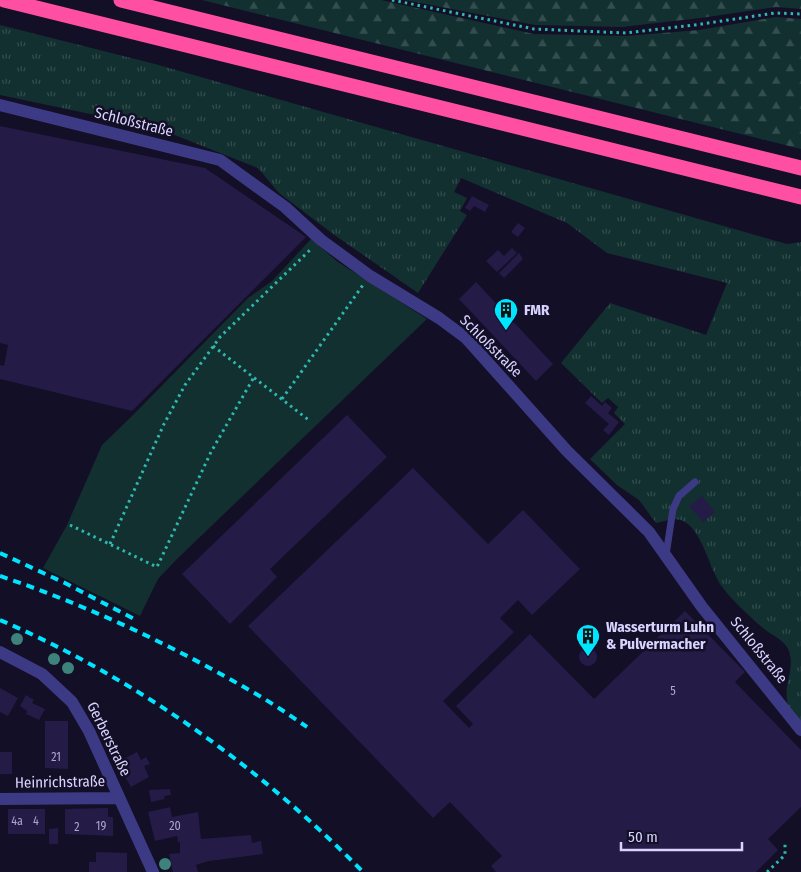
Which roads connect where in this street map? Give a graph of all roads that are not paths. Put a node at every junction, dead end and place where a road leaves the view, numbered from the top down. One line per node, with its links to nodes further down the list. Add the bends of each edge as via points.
1 (4, 0): 5 (highway)
2 (121, 0): 4 (highway)
3 (0, 106): 7 (street, Schloßstraße, via 220,160 285,207 320,240 466,338 567,451 649,532)
4 (801, 168)
5 (801, 197)
6 (695, 482): 7 (lane, via 679,496 673,509)
7 (666, 556): 9 (street, Schloßstraße, via 702,607)
8 (0, 652): 10 (street, Gerberstraße, via 42,674 72,702)
9 (801, 730)
10 (120, 798): 11 (street, Heinrichstraße); 12 (street, Gerberstraße)
11 (0, 799)
12 (153, 872)

